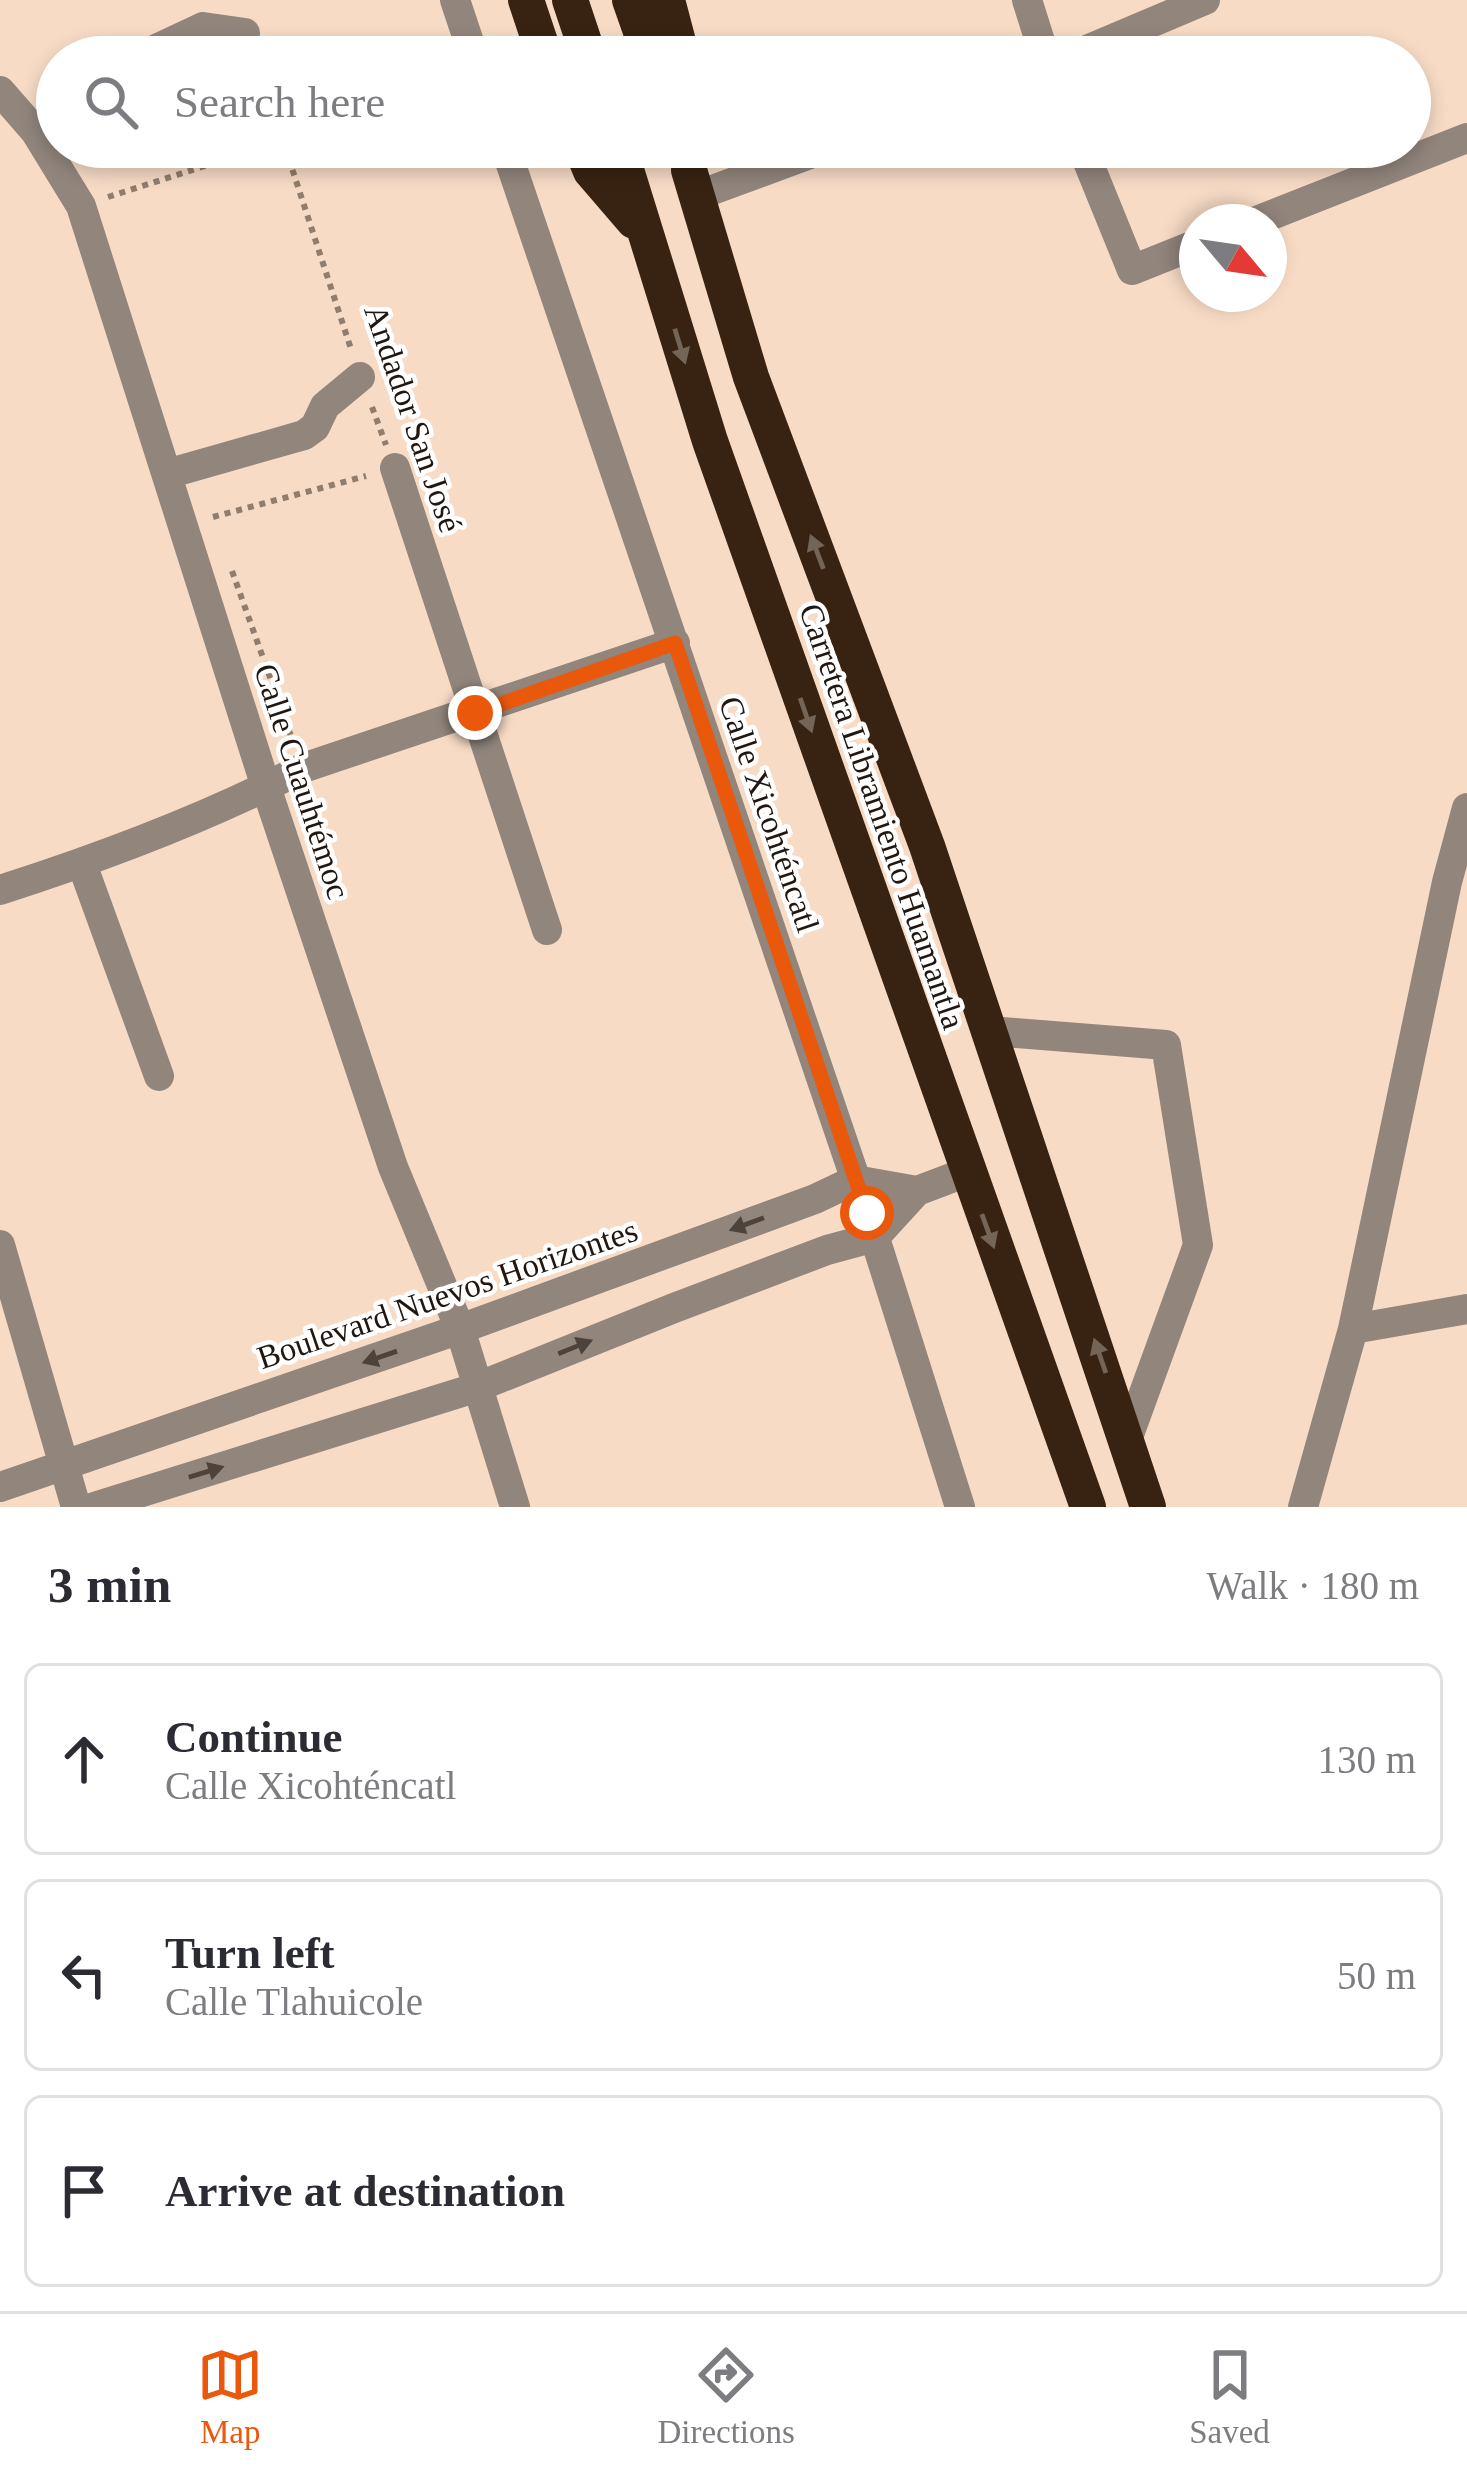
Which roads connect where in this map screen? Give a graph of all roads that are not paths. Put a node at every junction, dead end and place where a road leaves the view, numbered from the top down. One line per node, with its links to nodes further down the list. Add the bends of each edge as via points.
1 (454, 0): 10 (street)
2 (526, 0): 11 (highway)
3 (570, 0): 12 (highway)
4 (630, 0): 13 (highway)
5 (667, 0): 14 (highway)
6 (1027, 0): 15 (street)
7 (1205, 0): 16 (street)
8 (245, 33): 9 (street, via 203,28)
9 (185, 36)
10 (467, 36)
11 (538, 36)
12 (582, 36)
13 (643, 36)
14 (676, 36)
15 (1039, 36)
16 (1120, 36)
17 (0, 91): 18 (street, Calle Cuauhtémoc)
18 (36, 115)
19 (1467, 139): 20 (street)
20 (1431, 153)
21 (65, 168): 33 (street, Calle Cuauhtémoc)
22 (512, 168): 34 (street, Calle Xicohténcatl)
23 (590, 168): 29 (highway)
24 (625, 168): 29 (highway, Carretera Libramiento Huamantla)
25 (690, 168): 41 (highway, Carretera Libramiento Huamantla, one-way to 25, via 751,377)
26 (1091, 168): 30 (street, via 1132,270)
27 (1393, 168): 28 (street)
28 (1287, 209)
29 (645, 234): 43 (highway, Carretera Libramiento Huamantla, one-way to 43)
30 (1179, 251)
31 (361, 377): 33 (street, via 304,435)
32 (395, 468): 35 (street, Andador San José)
33 (166, 474): 36 (street, Calle Cuauhtémoc)
34 (675, 643): 35 (street); 44 (street, Calle Xicohténcatl)
35 (475, 713): 36 (street, via 303,768); 40 (street, Andador San José)
36 (266, 788): 38 (street); 49 (street, Calle Cuauhtémoc, via 393,1167)
37 (1467, 808): 50 (street)
38 (82, 863): 39 (street); 42 (street)
39 (0, 890)
40 (547, 930)
41 (990, 1031): 52 (highway, Carretera Libramiento Huamantla, one-way to 41); 52 (street, via 1166,1045 1198,1245)
42 (159, 1076)
43 (967, 1172): 45 (street); 59 (highway, Carretera Libramiento Huamantla, one-way to 59)
44 (855, 1180): 45 (street); 46 (street, Calle Xicohténcatl); 49 (street, Boulevard Nuevos Horizontes, one-way to 49)
45 (917, 1191): 46 (street)
46 (875, 1238): 51 (street, one-way to 46); 58 (street, Calle Xicohténcatl)
47 (0, 1245): 53 (street)
48 (1467, 1309): 50 (street)
49 (460, 1329): 51 (street, Calle Cuauhtémoc); 53 (street, Boulevard Nuevos Horizontes, one-way to 53)
50 (1353, 1329): 61 (street)
51 (476, 1388): 56 (street, one-way to 51); 57 (street, Calle Cuauhtémoc)
52 (1128, 1437): 60 (highway, Carretera Libramiento Huamantla)
53 (62, 1465): 54 (street, Boulevard Nuevos Horizontes); 55 (street)
54 (0, 1487)
55 (76, 1507)
56 (94, 1507)
57 (515, 1507)
58 (960, 1507)
59 (1088, 1507)
60 (1148, 1507)
61 (1304, 1507)

